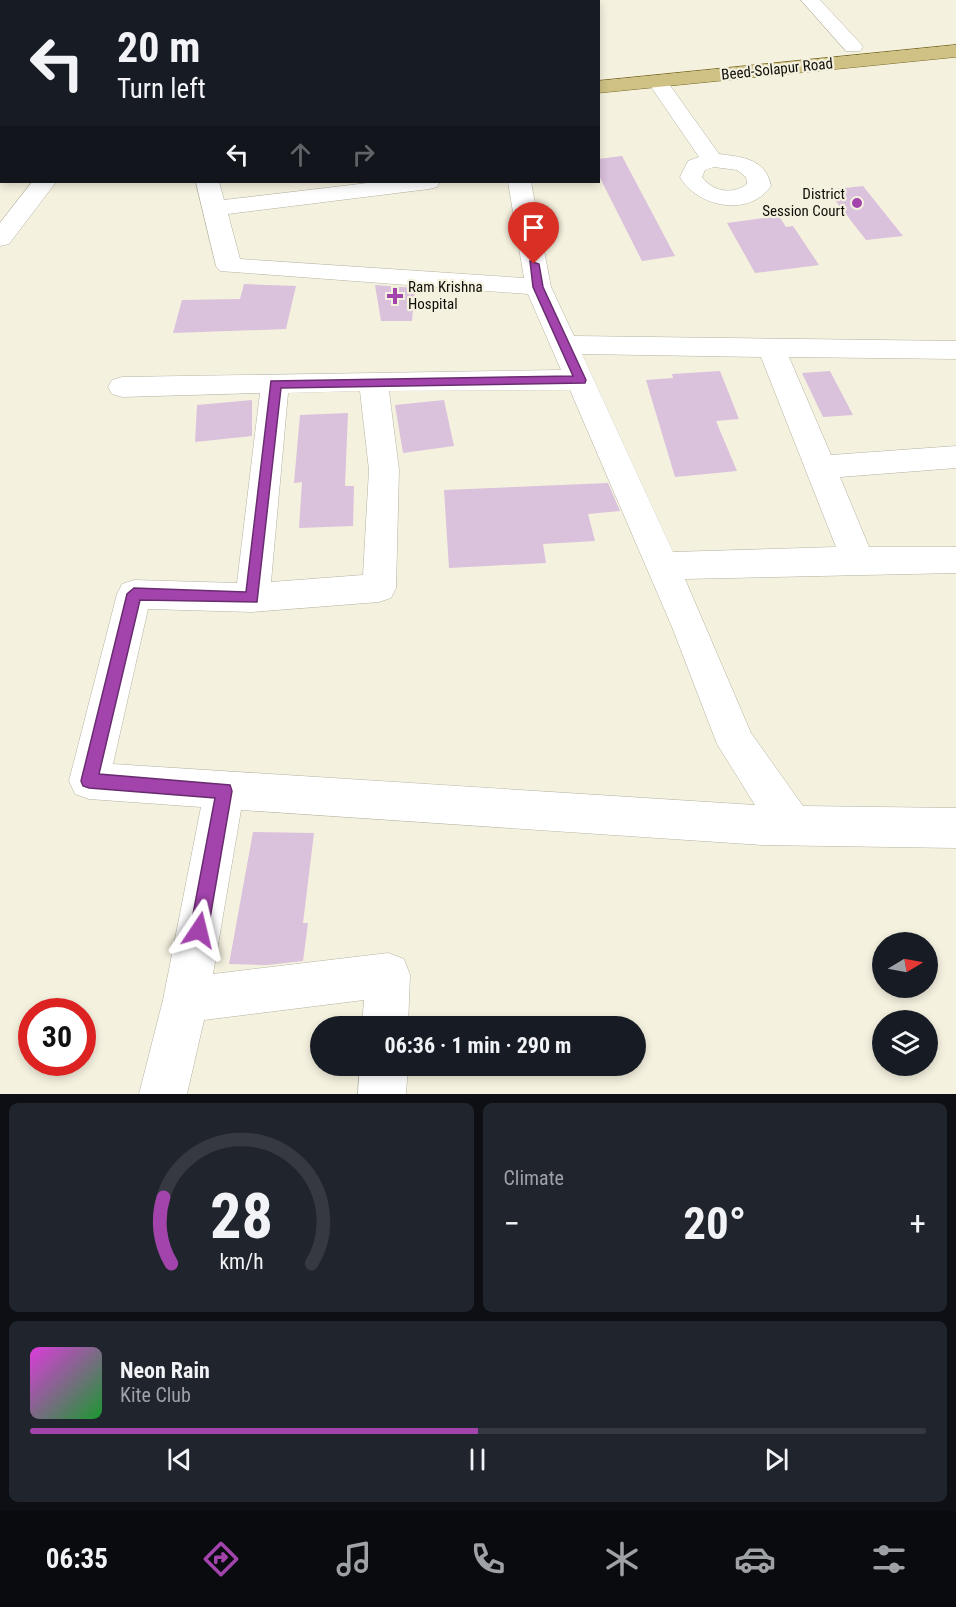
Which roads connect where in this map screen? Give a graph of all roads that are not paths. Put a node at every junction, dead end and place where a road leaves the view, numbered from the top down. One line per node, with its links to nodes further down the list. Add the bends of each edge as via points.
1 (810, 0): 3 (street)
2 (956, 37): 3 (main road, Beed-Solapur Road)
3 (853, 47): 5 (main road, Beed-Solapur Road)
4 (956, 51): 6 (main road, Beed-Solapur Road)
5 (600, 73)
6 (657, 81): 7 (main road, Beed-Solapur Road); 8 (street)
7 (600, 87)
8 (712, 160)
9 (43, 183): 14 (street)
10 (208, 183): 13 (street)
11 (421, 183): 13 (street)
12 (520, 183): 15 (street)
13 (216, 208): 15 (street, via 229,266)
14 (0, 239)
15 (538, 287): 16 (street)
16 (564, 345): 17 (street); 19 (street)
17 (771, 346): 18 (street); 24 (street)
18 (956, 350)
19 (580, 380): 20 (street); 27 (street)
20 (374, 381): 21 (street); 28 (street, via 384,470 379,588)
21 (275, 384): 22 (street); 28 (street)
22 (122, 387)
23 (956, 457): 24 (street)
24 (820, 467): 25 (street)
25 (858, 560): 26 (street); 27 (street)
26 (956, 560)
27 (663, 566): 30 (street, via 736,744)
28 (252, 598): 29 (street, via 134,594 89,781)
29 (224, 791): 30 (street); 32 (street)
30 (793, 826): 31 (street)
31 (956, 828)
32 (186, 1000): 33 (street, via 388,975); 35 (street)
33 (386, 1016)
34 (383, 1076): 36 (street)
35 (163, 1094)
36 (382, 1094)

